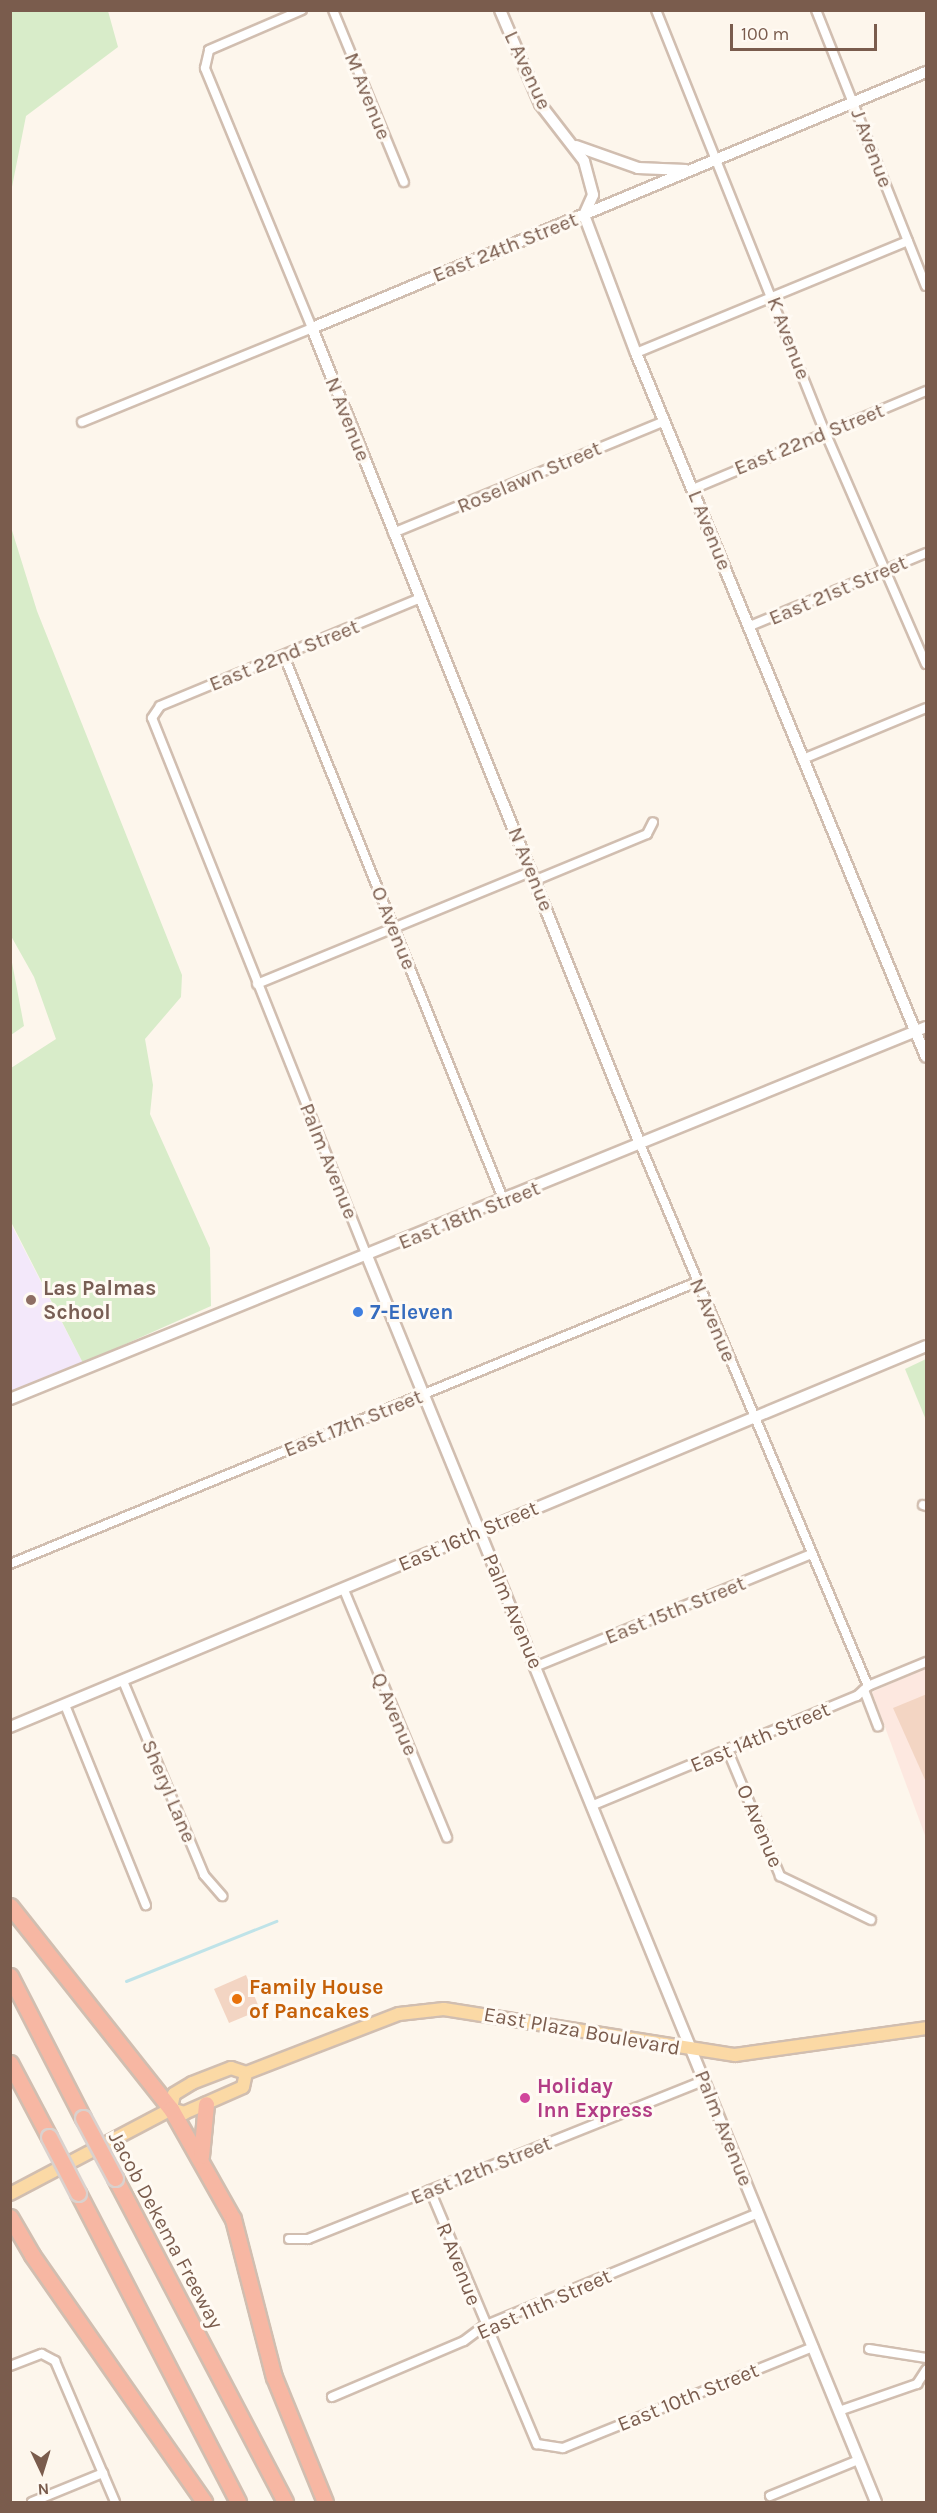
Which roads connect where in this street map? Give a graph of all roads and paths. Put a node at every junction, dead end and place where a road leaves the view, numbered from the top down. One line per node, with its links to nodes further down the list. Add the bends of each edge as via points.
1 (302, 10): 16 (street, N Avenue, via 209,50 205,68)
2 (333, 10): 11 (street, M Avenue)
3 (500, 10): 8 (street, L Avenue, via 540,104)
4 (656, 10): 9 (street, K Avenue)
5 (816, 10): 7 (street, J Avenue)
6 (926, 72): 7 (street, East 24th Street)
7 (854, 102): 9 (street, East 24th Street); 13 (street, J Avenue)
8 (573, 144): 10 (street, via 638,168); 12 (street, L Avenue, via 591,180 593,195)
9 (716, 159): 10 (street, East 24th Street); 15 (street, K Avenue)
10 (689, 170): 12 (street, East 24th Street)
11 (404, 182)
12 (584, 215): 16 (street, East 24th Street); 17 (street, L Avenue)
13 (908, 242): 14 (street, J Avenue); 15 (street)
14 (927, 286)
15 (773, 297): 17 (street); 21 (street, K Avenue)
16 (312, 328): 20 (street, East 24th Street); 23 (street, N Avenue)
17 (636, 353): 19 (street, L Avenue)
18 (927, 391): 21 (street, East 22nd Street)
19 (665, 421): 22 (street, L Avenue); 23 (street, Roselawn Street)
20 (82, 422)
21 (825, 432): 22 (street, East 22nd Street); 25 (street, K Avenue)
22 (693, 489): 27 (street, L Avenue)
23 (393, 533): 26 (street, N Avenue)
24 (927, 553): 25 (street, East 21st Street)
25 (888, 569): 27 (street, East 21st Street); 29 (street, K Avenue)
26 (421, 598): 28 (street, East 22nd Street); 34 (street, N Avenue)
27 (750, 626): 32 (street, L Avenue)
28 (284, 656): 31 (street, East 22nd Street, via 160,706); 35 (street, O Avenue)
29 (927, 664)
30 (927, 708): 32 (street)
31 (152, 718): 36 (street, Palm Avenue)
32 (803, 759): 38 (street, L Avenue)
33 (653, 822): 34 (street, via 647,834)
34 (534, 876): 35 (street); 40 (street, N Avenue)
35 (394, 928): 36 (street); 41 (street, O Avenue)
36 (257, 984): 42 (street, Palm Avenue)
37 (927, 1027): 38 (street, East 18th Street)
38 (916, 1032): 39 (street, L Avenue); 40 (street, East 18th Street)
39 (927, 1057)
40 (640, 1144): 41 (street, East 18th Street); 43 (street, N Avenue)
41 (504, 1201): 42 (street, East 18th Street)
42 (367, 1256): 45 (street, Palm Avenue); 46 (street, East 18th Street)
43 (697, 1282): 45 (street, East 17th Street); 47 (street, N Avenue)
44 (927, 1346): 47 (street, East 16th Street)
45 (423, 1394): 48 (street, Palm Avenue); 50 (street, East 17th Street)
46 (10, 1399)
47 (753, 1418): 48 (street, East 16th Street); 49 (street, N Avenue)
48 (479, 1530): 51 (street, East 16th Street); 53 (street, Palm Avenue)
49 (812, 1554): 53 (street, East 15th Street); 55 (street, N Avenue)
50 (10, 1564)
51 (344, 1590): 54 (street, East 16th Street); 61 (street, Q Avenue)
52 (927, 1662): 55 (street, East 14th Street)
53 (537, 1666): 60 (street, Palm Avenue)
54 (123, 1681): 56 (street, East 16th Street); 62 (street, Sheryl Lane, via 204,1875)
55 (866, 1688): 57 (street, N Avenue); 59 (street, East 14th Street)
56 (65, 1706): 58 (street, East 16th Street); 63 (street)
57 (878, 1726)
58 (10, 1727)
59 (727, 1749): 60 (street, East 14th Street); 65 (street, O Avenue, via 780,1876)
60 (591, 1806): 68 (street, Palm Avenue)
61 (447, 1837)
62 (222, 1896)
63 (146, 1905)
64 (10, 1906): 73 (highway)
65 (871, 1920)
66 (10, 1976): 98 (highway, Jacob Dekema Freeway, bridge)
67 (927, 2028): 68 (main road, East Plaza Boulevard, via 768,2052)
68 (693, 2052): 70 (main road, East Plaza Boulevard, via 444,2009 399,2014); 71 (street, Palm Avenue)
69 (10, 2063): 97 (highway, bridge)
70 (246, 2073): 72 (main road, East Plaza Boulevard, via 243,2087); 73 (main road, East Plaza Boulevard, via 231,2068 192,2083 174,2094)
71 (705, 2080): 75 (street, East 12th Street); 77 (street, Palm Avenue)
72 (206, 2104): 73 (main road, East Plaza Boulevard, via 184,2113); 74 (highway, via 200,2131)
73 (171, 2109): 74 (highway); 76 (main road, East Plaza Boulevard)
74 (201, 2159): 99 (highway, via 233,2218 274,2377)
75 (430, 2190): 79 (street, East 12th Street, via 308,2239); 82 (street, R Avenue)
76 (10, 2194)
77 (758, 2213): 82 (street, East 11th Street); 83 (street, Palm Avenue)
78 (10, 2217): 81 (highway)
79 (289, 2239)
80 (10, 2241): 81 (highway)
81 (32, 2255): 96 (highway)
82 (484, 2326): 88 (street, East 11th Street, via 464,2341); 90 (street, R Avenue, via 530,2437 537,2444)
83 (813, 2347): 89 (street, Palm Avenue); 90 (street, East 10th Street)
84 (869, 2349): 85 (street)
85 (927, 2358)
86 (10, 2366): 92 (street, via 33,2356 50,2355)
87 (927, 2370): 89 (street, via 917,2384)
88 (332, 2397)
89 (839, 2411): 91 (street, Palm Avenue)
90 (563, 2448)
91 (858, 2460): 93 (street); 100 (street, Palm Avenue)
92 (103, 2473): 94 (street); 95 (street)
93 (770, 2496)
94 (32, 2502)
95 (115, 2502)
96 (204, 2502)
97 (238, 2502)
98 (285, 2502)
99 (325, 2502)
100 (876, 2502)

